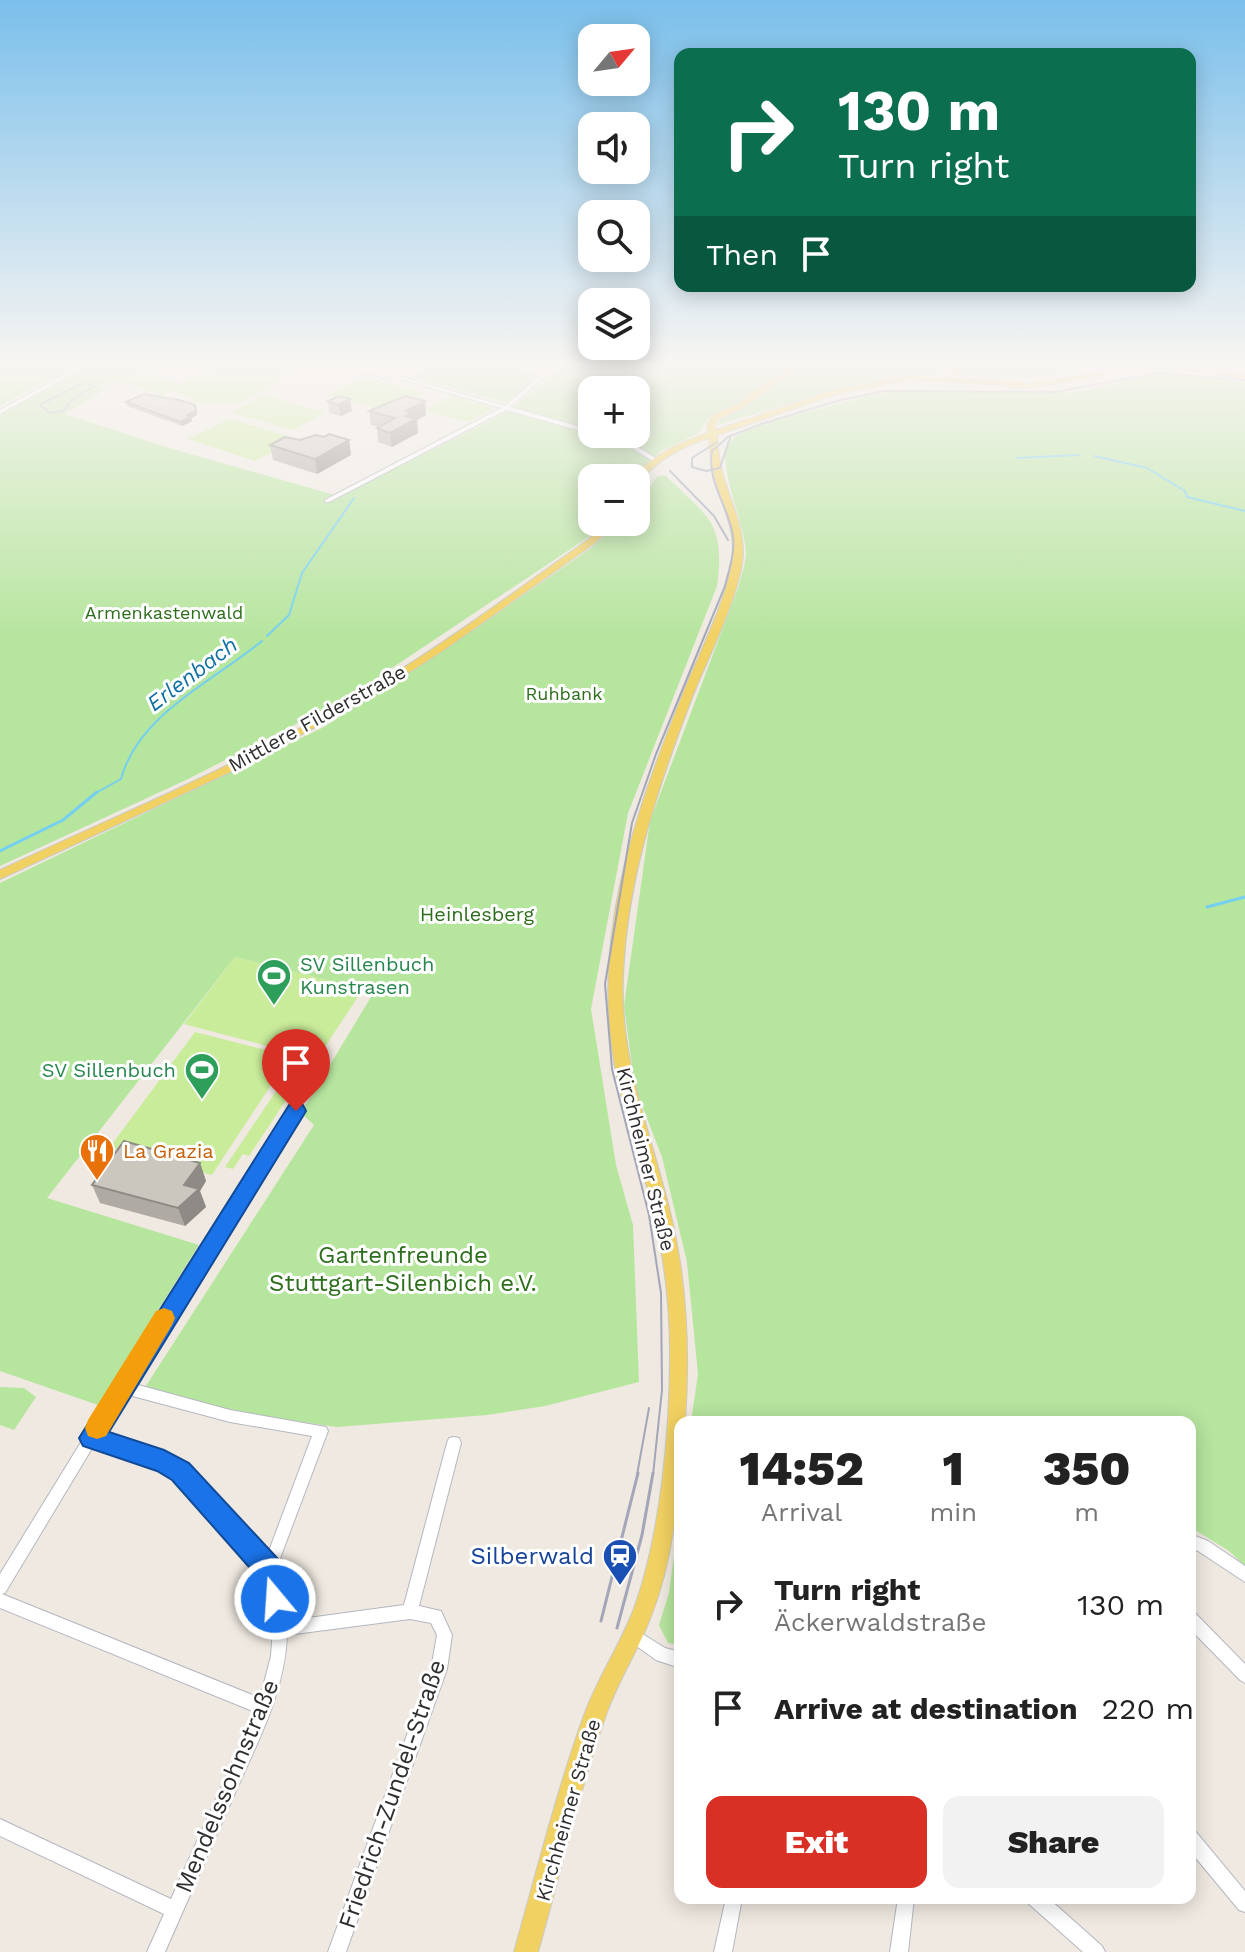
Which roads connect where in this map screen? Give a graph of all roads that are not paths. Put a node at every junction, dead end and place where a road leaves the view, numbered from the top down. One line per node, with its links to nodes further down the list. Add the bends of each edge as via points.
1 (413, 456): 9 (street)
2 (645, 456): 6 (street)
3 (665, 456): 6 (main road)
4 (670, 456): 6 (main road)
5 (716, 456): 14 (main road, Kirchheimer Straße, via 735,523 736,566 643,815 624,908 615,1009 623,1076 669,1244 678,1309)
6 (655, 464): 7 (main road); 8 (main road)
7 (650, 468)
8 (650, 470)
9 (327, 501)
10 (597, 536): 11 (main road, Mittlere Filderstraße, via 353,703)
11 (0, 875)
12 (296, 1111): 13 (street)
13 (122, 1387): 16 (street); 19 (street, via 319,1438)
14 (676, 1416)
15 (674, 1430): 26 (main road, Kirchheimer Straße, via 652,1583)
16 (91, 1438): 19 (street, via 181,1472); 21 (street)
17 (454, 1443): 23 (street)
18 (1197, 1543): 20 (street)
19 (269, 1569): 25 (street, Mendelssohnstraße)
20 (1245, 1575)
21 (0, 1588)
22 (0, 1601): 29 (street)
23 (410, 1612): 25 (street); 38 (street, Friedrich-Zundel-Straße, via 436,1616 445,1635 439,1669)
24 (1196, 1624): 28 (street)
25 (280, 1629): 29 (street, Mendelssohnstraße, via 279,1656)
26 (633, 1635): 27 (street); 39 (main road, Kirchheimer Straße, via 594,1716)
27 (674, 1658)
28 (1245, 1675)
29 (265, 1708): 36 (street, Mendelssohnstraße)
30 (0, 1827): 36 (street)
31 (1196, 1845): 35 (street)
32 (733, 1904): 40 (street)
33 (905, 1904): 41 (street)
34 (1042, 1904): 42 (street)
35 (1245, 1904)
36 (175, 1910): 37 (street, Mendelssohnstraße)
37 (156, 1952)
38 (337, 1952)
39 (526, 1952)
40 (723, 1952)
41 (899, 1952)
42 (1096, 1952)

